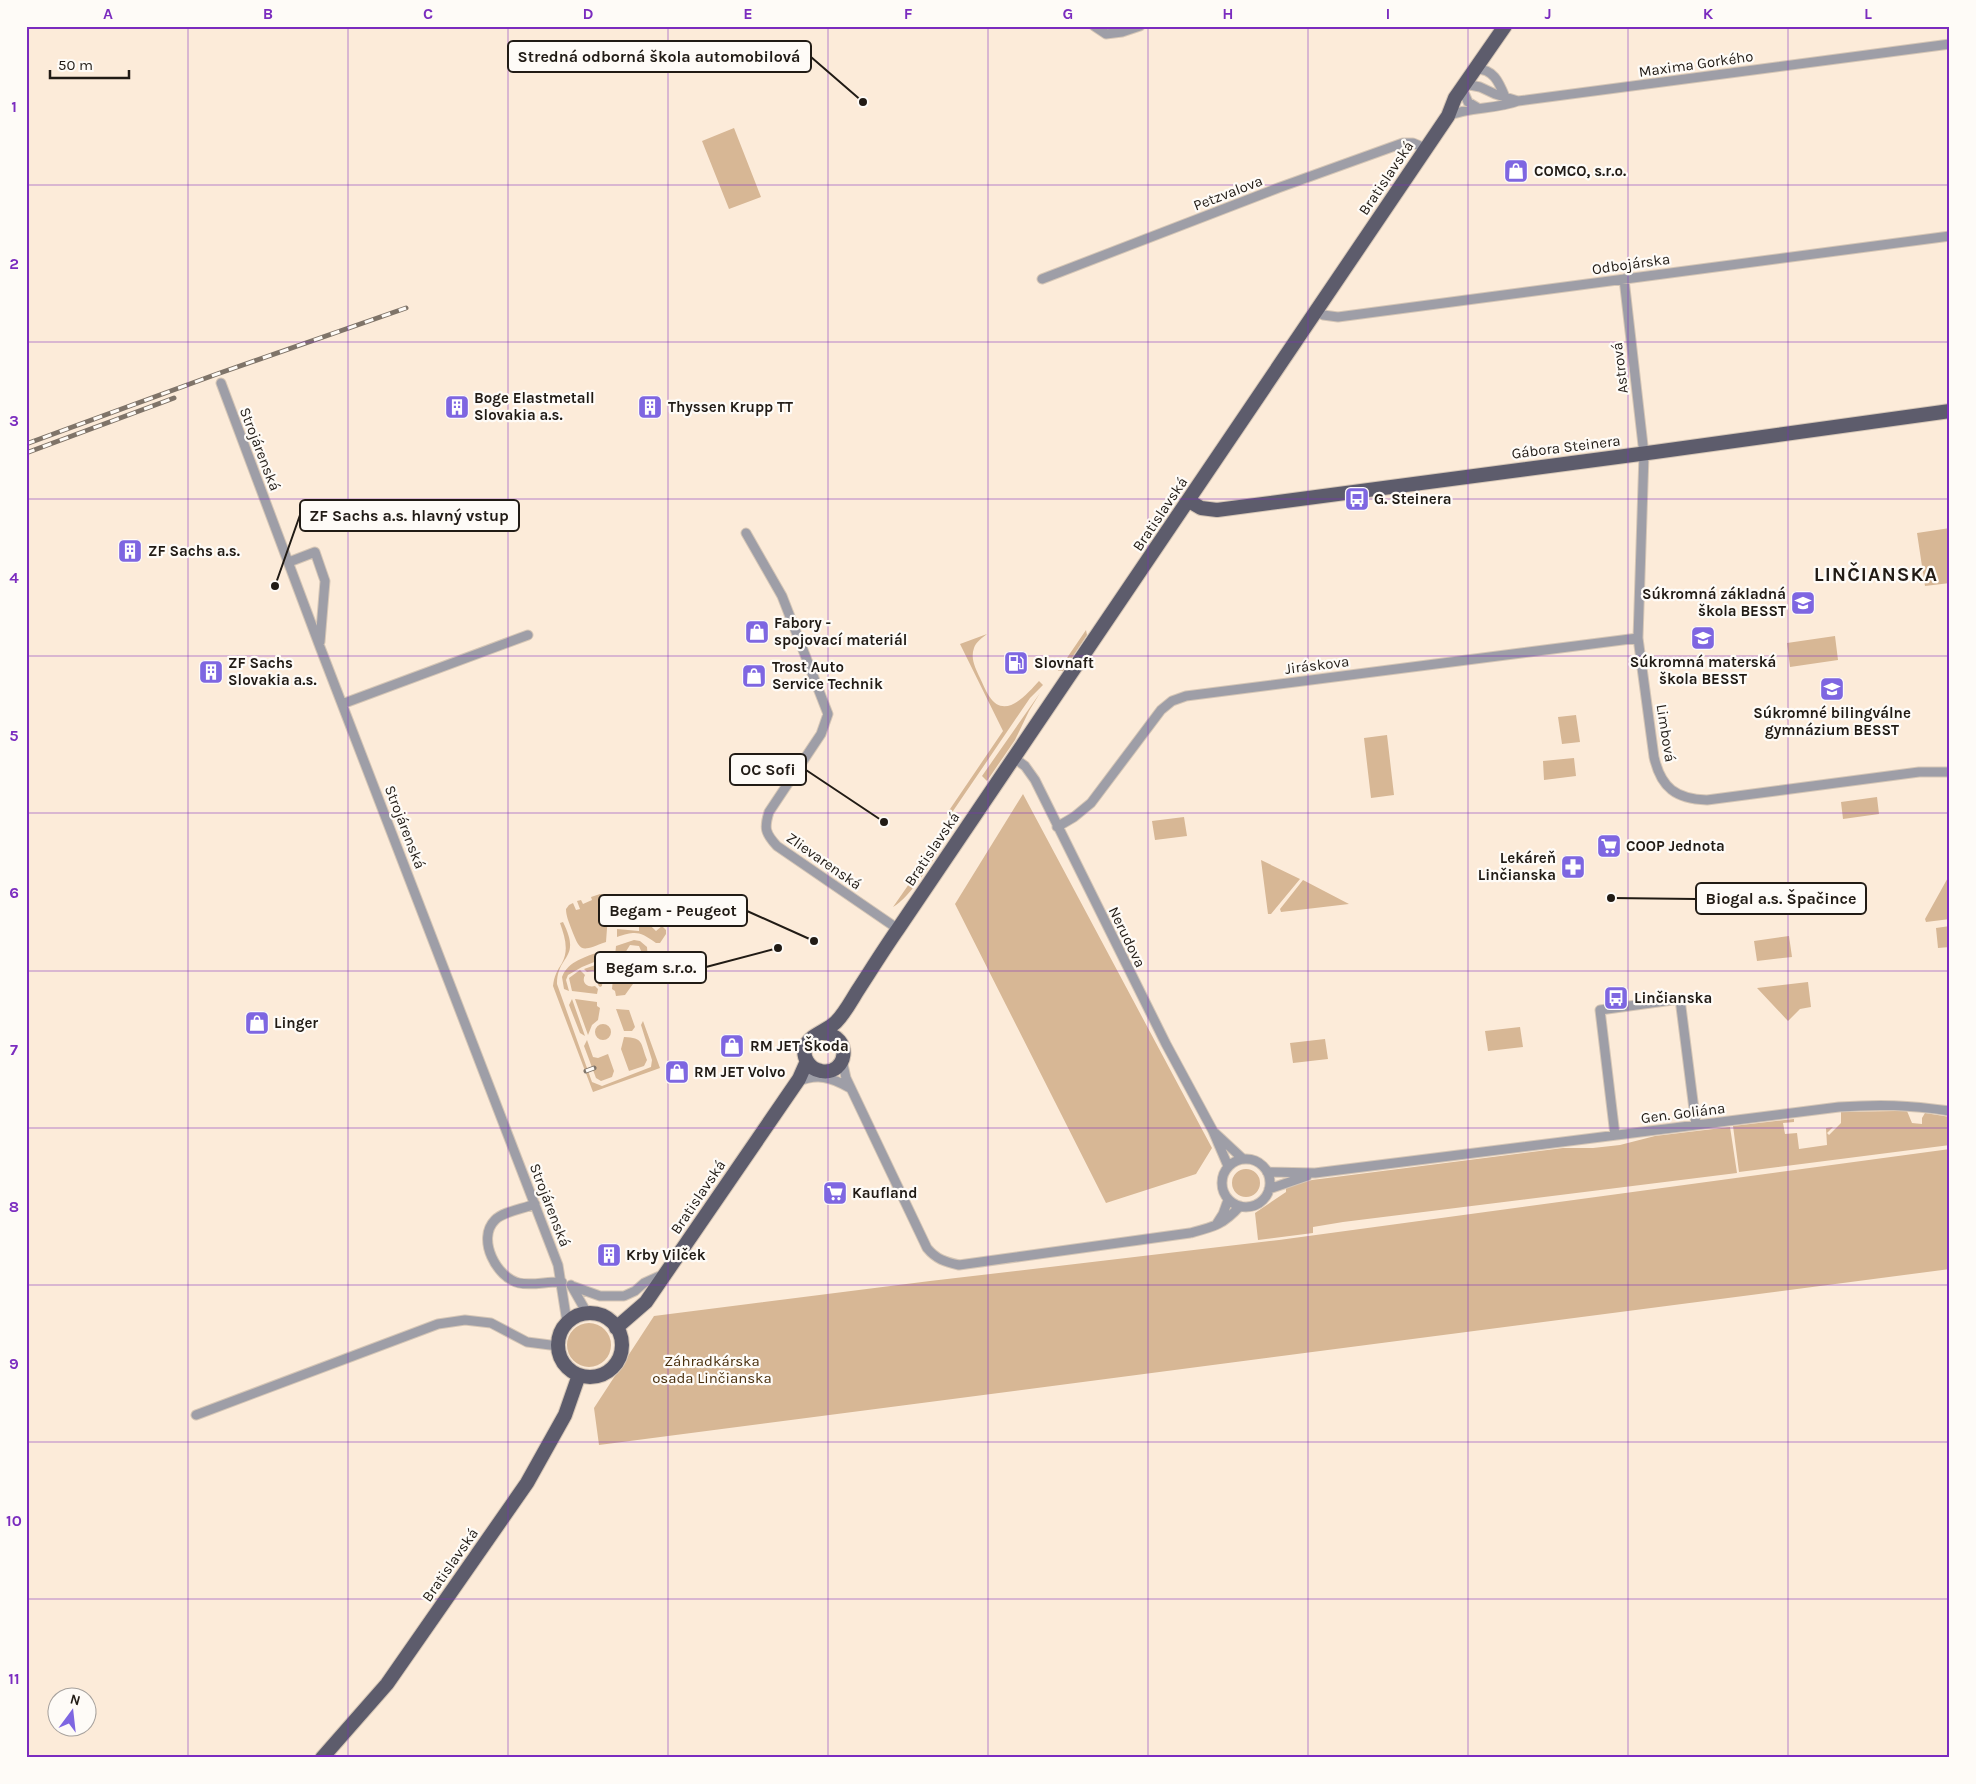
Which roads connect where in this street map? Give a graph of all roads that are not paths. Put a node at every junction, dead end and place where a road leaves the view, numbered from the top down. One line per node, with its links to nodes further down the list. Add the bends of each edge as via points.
1 (1094, 26): 2 (street, via 1106,34)
2 (1140, 26)
3 (1504, 26): 5 (main road, Bratislavská)
4 (1950, 44): 8 (street, Maxima Gorkého)
5 (1475, 69): 6 (main road, Bratislavská); 7 (street, via 1487,70 1494,75)
6 (1464, 86): 7 (street, via 1480,87); 9 (street, via 1468,102); 10 (main road, Bratislavská)
7 (1505, 97): 8 (street)
8 (1518, 101): 9 (street, Maxima Gorkého)
9 (1480, 108): 10 (street, Maxima Gorkého)
10 (1448, 116): 11 (main road, Bratislavská)
11 (1425, 148): 13 (street, Petzvalova, via 1403,143); 15 (main road, Bratislavská)
12 (1950, 236): 14 (street, Odbojárska)
13 (1042, 279)
14 (1624, 279): 15 (street, Odbojárska, via 1338,317); 18 (street, Astrová)
15 (1317, 311): 19 (main road, Bratislavská)
16 (221, 383): 21 (street, Strojárenská)
17 (1950, 411): 18 (main road, Gábora Steinera)
18 (1644, 454): 19 (main road, Gábora Steinera, via 1217,510 1201,508); 23 (street, Limbová)
19 (1189, 500): 26 (main road, Bratislavská)
20 (746, 533): 29 (street, Zlievarenská, via 782,596 828,714 821,734 769,812 766,823 768,836 777,846)
21 (289, 562): 24 (street, Strojárenská); 24 (street, via 315,552 325,581)
22 (528, 634): 25 (street)
23 (1638, 638): 27 (street, Limbová, via 1657,769 1668,787 1686,798 1707,800 1919,772); 28 (street, Jiráskova, via 1186,696 1161,710 1091,803)
24 (320, 647): 25 (street, Strojárenská)
25 (342, 704): 47 (street, Strojárenská)
26 (1014, 758): 28 (street, Nerudova, via 1030,771); 29 (main road, Bratislavská)
27 (1950, 772)
28 (1057, 827): 39 (street, Nerudova)
29 (898, 929): 30 (main road, Bratislavská)
30 (839, 1019): 31 (main road, Bratislavská); 32 (main road)
31 (823, 1033): 32 (main road); 33 (main road, Bratislavská, via 816,1034 805,1049)
32 (838, 1038): 34 (main road, via 843,1047)
33 (811, 1065): 34 (main road, via 828,1071); 35 (main road, Bratislavská)
34 (838, 1065): 36 (street)
35 (798, 1080): 36 (street, via 815,1076 831,1078); 50 (main road, Bratislavská)
36 (850, 1088): 49 (street, via 927,1248 934,1257 946,1262 959,1265)
37 (1950, 1111): 38 (street, Gen. Goliána, via 1880,1104)
38 (1696, 1125): 40 (street, Gen. Goliána); 40 (street, via 1680,999 1600,1010)
39 (1213, 1131): 41 (street, Nerudova); 42 (street, Nerudova)
40 (1615, 1135): 44 (street, Gen. Goliána)
41 (1243, 1159): 42 (street); 43 (street, via 1257,1162)
42 (1228, 1166): 46 (street, via 1222,1179)
43 (1267, 1172): 44 (street); 45 (street)
44 (1315, 1174): 45 (street)
45 (1269, 1189): 48 (street, via 1254,1206)
46 (1228, 1200): 48 (street); 49 (street)
47 (535, 1204): 51 (street, Strojárenská); 51 (street, via 495,1219 488,1234 491,1256 505,1275 517,1283)
48 (1240, 1206): 49 (street, via 1229,1219)
49 (1214, 1227)
50 (664, 1274): 52 (street, via 624,1296 600,1296); 55 (main road, Bratislavská, via 646,1302)
51 (564, 1279): 52 (street); 54 (street, Strojárenská)
52 (572, 1286): 53 (street)
53 (587, 1314): 54 (main road); 55 (main road, via 605,1317)
54 (568, 1322): 56 (main road, via 560,1333)
55 (616, 1328): 57 (main road, via 622,1342 616,1364 604,1374)
56 (558, 1346): 57 (main road, via 564,1365); 58 (street, via 527,1342 491,1323 464,1320 438,1324)
57 (579, 1375): 59 (main road, Bratislavská, via 566,1415 528,1483 387,1684)
58 (196, 1415)
59 (322, 1758)

